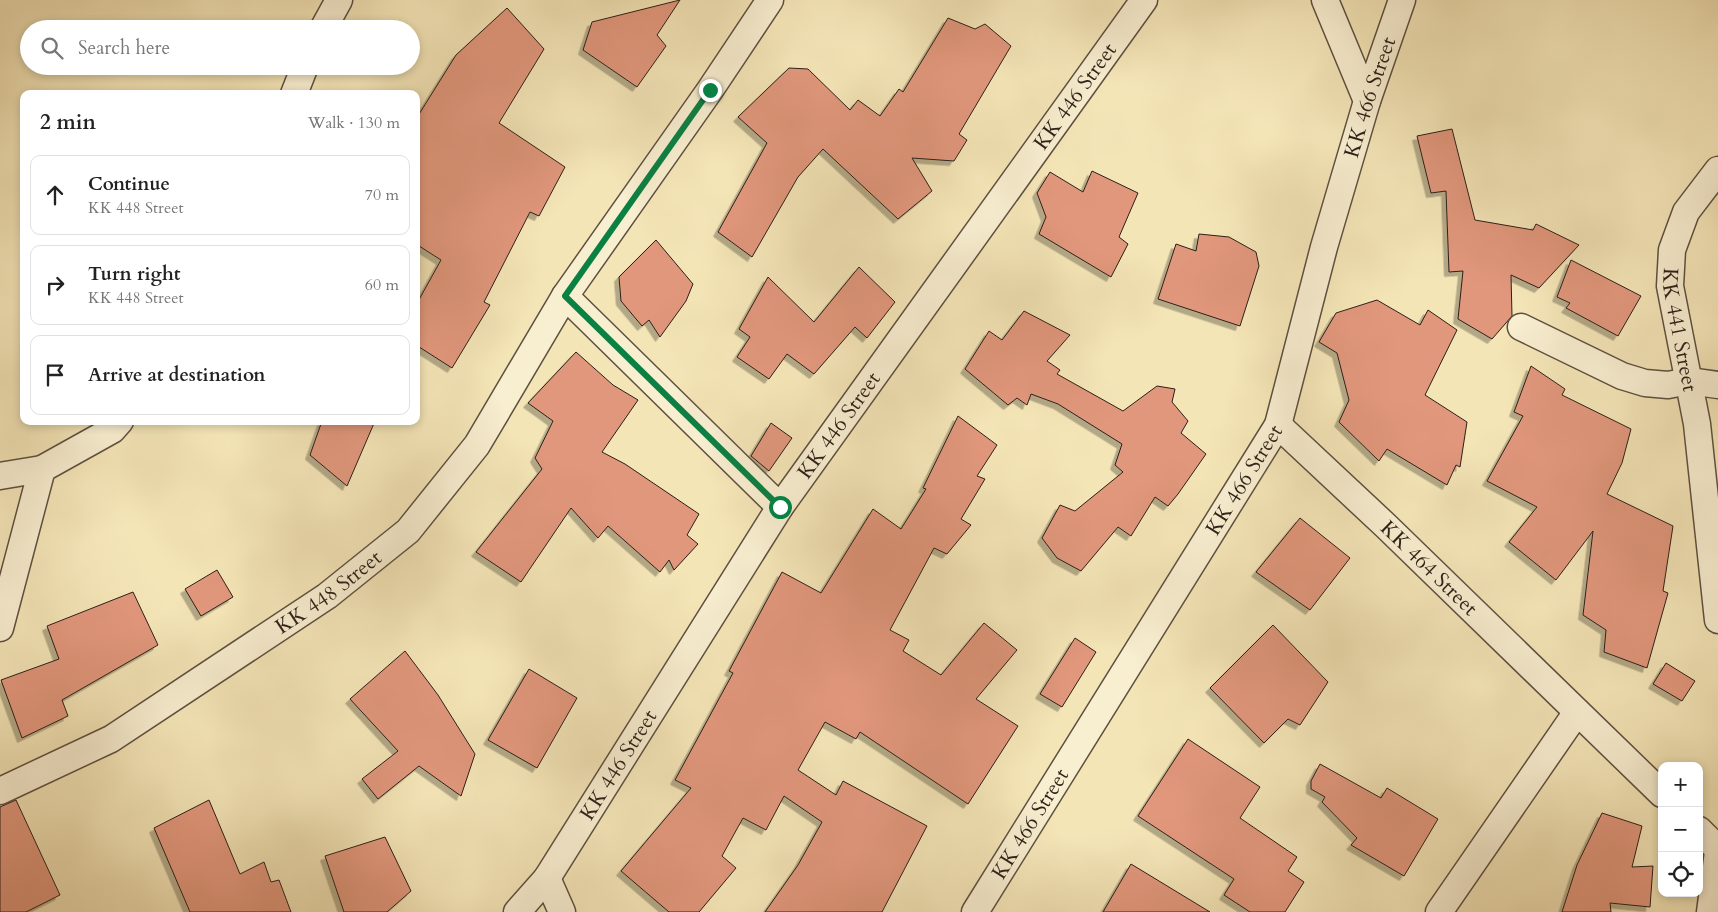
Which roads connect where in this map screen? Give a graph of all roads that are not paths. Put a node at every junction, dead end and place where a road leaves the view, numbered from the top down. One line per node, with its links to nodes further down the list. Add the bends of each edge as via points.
1 (340, 0): 6 (street)
2 (770, 0): 11 (street, KK 448 Street)
3 (1144, 0): 19 (street, KK 446 Street)
4 (1325, 0): 9 (street)
5 (1402, 0): 9 (street, KK 466 Street)
6 (328, 20)
7 (301, 75): 8 (street)
8 (296, 90)
9 (1367, 101): 16 (street, KK 466 Street, via 1324,247)
10 (1718, 170): 13 (street, KK 441 Street, via 1686,212 1672,250 1670,286)
11 (565, 296): 19 (street); 24 (street, KK 448 Street, via 477,445 408,531 327,596 111,739)
12 (1521, 327): 13 (street, via 1645,383 1668,385)
13 (1689, 380): 14 (street); 20 (street, KK 441 Street, via 1698,424)
14 (1718, 385)
15 (116, 425): 17 (street)
16 (1278, 425): 22 (street, KK 464 Street); 30 (street, KK 466 Street)
17 (42, 469): 18 (street); 21 (street)
18 (0, 476)
19 (780, 507): 27 (street, KK 446 Street)
20 (1718, 620)
21 (0, 628)
22 (1577, 712): 23 (street, KK 464 Street); 31 (street)
23 (1658, 790)
24 (0, 791)
25 (1703, 834): 26 (street)
26 (1718, 850): 32 (street)
27 (547, 878): 28 (street, KK 446 Street); 29 (street)
28 (517, 912)
29 (562, 912)
30 (975, 912)
31 (1439, 912)
32 (1710, 912)

